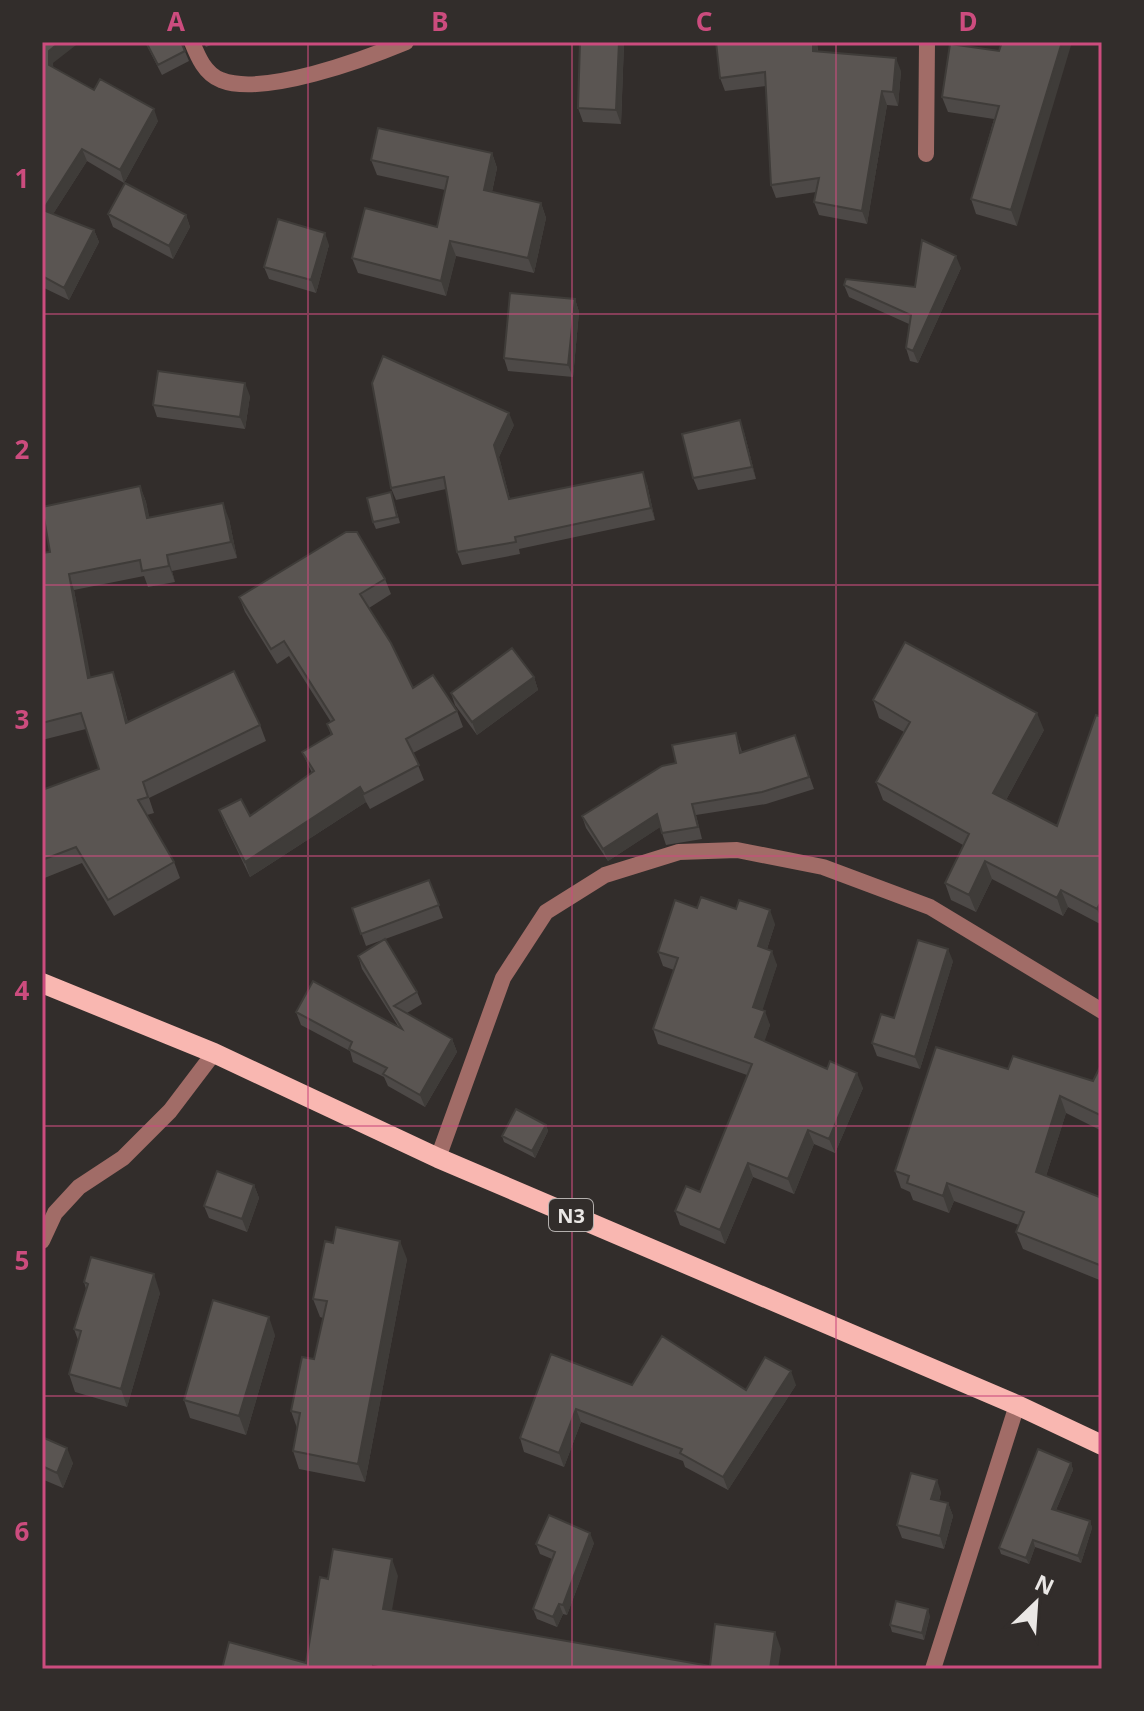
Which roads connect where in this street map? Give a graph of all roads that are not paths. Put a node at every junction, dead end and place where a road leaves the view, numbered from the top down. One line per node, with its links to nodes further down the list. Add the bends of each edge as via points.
1 (192, 42): 2 (street, via 201,64 218,79 243,86 351,65)
2 (406, 42)
3 (927, 42): 4 (street)
4 (926, 154)
5 (42, 983): 7 (main road, N3)
6 (1102, 1011): 8 (street, via 930,907 823,867 737,850 679,852 605,875 546,912 503,978)
7 (214, 1053): 8 (main road, N3); 9 (street, via 170,1111 55,1213)
8 (438, 1158): 10 (main road, N3)
9 (42, 1241)
10 (1017, 1405): 11 (main road, N3); 12 (street)
11 (1102, 1445)
12 (933, 1669)

